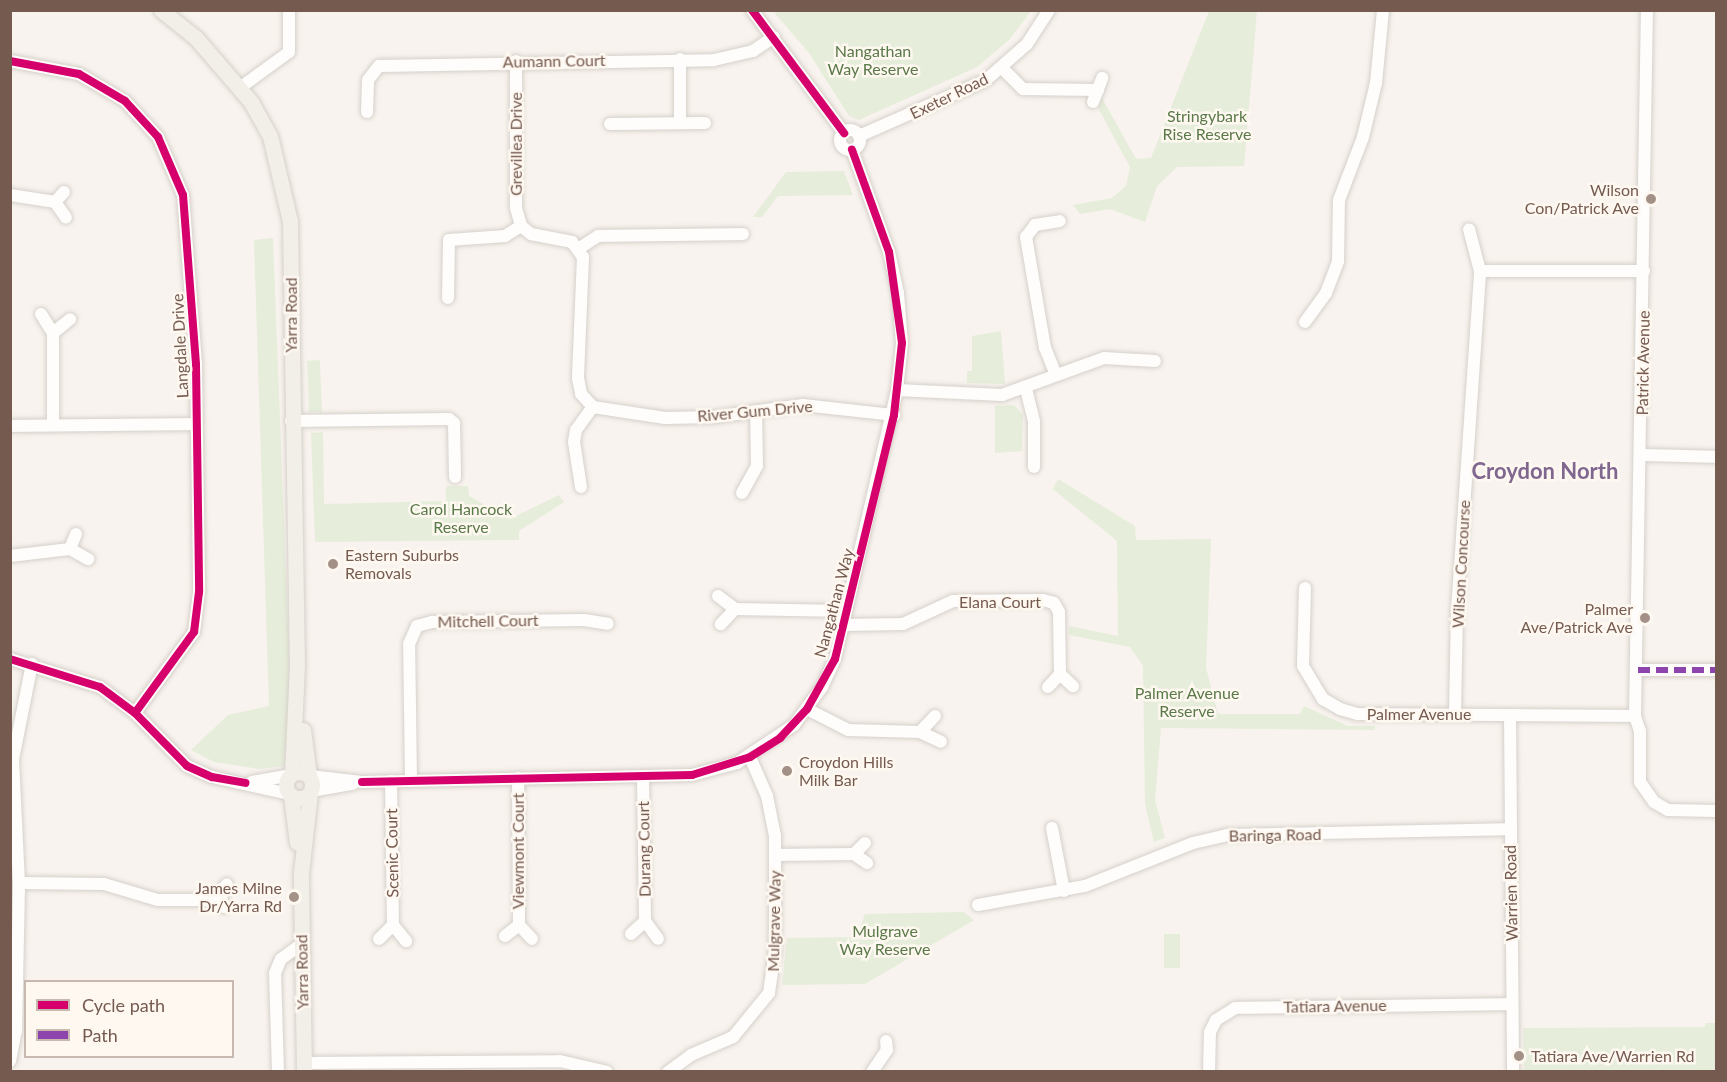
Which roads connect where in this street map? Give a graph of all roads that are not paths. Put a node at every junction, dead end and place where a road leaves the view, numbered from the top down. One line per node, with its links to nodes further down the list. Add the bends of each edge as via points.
1 (161, 10): 12 (main road, Yarra Road, via 196,38)
2 (289, 10): 12 (street, via 289,52)
3 (752, 10): 7 (street)
4 (1049, 10): 11 (street, Exeter Road, via 1027,44)
5 (1383, 10): 33 (street, via 1376,83 1363,137 1339,200 1338,261 1326,293)
6 (1647, 10): 29 (street, Patrick Avenue)
7 (774, 37): 8 (street, Aumann Court, via 740,56); 18 (street)
8 (680, 59): 10 (street, Aumann Court); 15 (street)
9 (10, 61): 43 (street, Langdale Drive, via 64,70 107,88 143,119 170,157 188,227)
10 (516, 61): 14 (street, Aumann Court, via 379,66 368,80); 24 (street, Grevillea Drive, via 516,208)
11 (1002, 68): 13 (street, via 1023,89 1100,84); 19 (street, Exeter Road, via 960,92)
12 (241, 87): 42 (main road, Yarra Road, via 270,136 290,221)
13 (1093, 102)
14 (368, 112)
15 (680, 121): 16 (street); 17 (street)
16 (705, 123)
17 (610, 124)
18 (844, 133): 19 (street); 20 (street, Nangathan Way, via 842,144)
19 (859, 136): 20 (street, via 859,145)
20 (852, 150): 38 (street, Nangathan Way, via 889,252 898,293 902,342)
21 (10, 195): 22 (street, via 59,197)
22 (66, 218)
23 (1060, 221): 36 (street, via 1035,225 1026,237 1045,348)
24 (521, 226): 27 (street, via 538,237 561,237); 30 (street, via 505,236 449,240)
25 (1469, 229): 28 (street, Wilson Concourse)
26 (743, 234): 27 (street, via 598,236)
27 (578, 249): 39 (street, via 586,270 578,378 581,394)
28 (1479, 271): 29 (street); 73 (street, Wilson Concourse, via 1457,611)
29 (1644, 271): 46 (street, Patrick Avenue)
30 (448, 298)
31 (41, 314): 34 (street)
32 (70, 319): 34 (street)
33 (1305, 322)
34 (53, 333): 44 (street)
35 (1155, 361): 36 (street, via 1104,358)
36 (1056, 375): 37 (street)
37 (1026, 389): 38 (street, via 1002,395); 48 (street, via 1034,422)
38 (897, 390): 41 (street, Nangathan Way)
39 (593, 407): 40 (street, River Gum Drive, via 665,418); 50 (street, via 576,430 574,442)
40 (756, 411): 41 (street, River Gum Drive, via 826,405); 51 (street, via 758,466)
41 (894, 415): 59 (street, Nangathan Way)
42 (291, 422): 49 (street, via 449,419 454,423); 65 (main road, Yarra Road)
43 (197, 424): 44 (street); 72 (street, Langdale Drive, via 199,592 194,632)
44 (53, 425): 45 (street)
45 (10, 426)
46 (1641, 456): 47 (street); 66 (street, Patrick Avenue)
47 (1716, 457)
48 (1034, 467)
49 (455, 477)
50 (581, 487)
51 (742, 493)
52 (76, 534): 53 (street)
53 (70, 549): 54 (street); 55 (street)
54 (10, 556)
55 (88, 559)
56 (1305, 588): 73 (street, Palmer Avenue, via 1303,666 1323,699 1358,714)
57 (718, 596): 58 (street)
58 (735, 609): 59 (street); 61 (street)
59 (846, 611): 62 (street, Nangathan Way)
60 (608, 624): 84 (street, Mitchell Court, via 584,620 432,621 417,626 409,644)
61 (721, 624)
62 (842, 625): 68 (street, Elana Court, via 903,624 953,602 1043,600 1054,603 1059,612); 71 (street, Nangathan Way, via 835,659)
63 (10, 659): 64 (street)
64 (32, 664): 72 (street, via 82,679); 80 (street)
65 (297, 665): 81 (main road, Yarra Road); 87 (main road, Yarra Road)
66 (1638, 670): 67 (street); 76 (street, Patrick Avenue)
67 (1716, 670)
68 (1060, 674): 69 (street); 70 (street)
69 (1073, 686)
70 (1048, 687)
71 (807, 709): 77 (street, via 848,730); 79 (street, Nangathan Way, via 780,738)
72 (135, 713): 86 (street, via 187,766 212,777)
73 (1455, 714): 74 (street, Palmer Avenue)
74 (1510, 715): 76 (street, Palmer Avenue); 91 (street, Warrien Road)
75 (935, 716): 77 (street)
76 (1635, 716): 89 (street, Patrick Avenue, via 1640,731 1640,782 1646,792 1668,810)
77 (920, 732): 78 (street)
78 (941, 742)
79 (750, 757): 82 (street, Nangathan Way, via 692,775); 94 (street, Mulgrave Way, via 770,807)
80 (12, 759): 97 (street)
81 (291, 774): 86 (street); 87 (main road); 88 (main road, Yarra Road, via 286,787)
82 (643, 777): 83 (street, Nangathan Way); 101 (street, Durang Court)
83 (518, 778): 84 (street, Nangathan Way); 103 (street, Viewmont Court)
84 (411, 780): 85 (street, Nangathan Way)
85 (391, 781): 87 (street, Nangathan Way); 102 (street, Scenic Court)
86 (245, 783): 88 (street)
87 (310, 784): 88 (main road, via 303,798); 96 (main road, Yarra Road)
88 (291, 795): 96 (main road, Yarra Road)
89 (1716, 811)
90 (1052, 828): 98 (street)
91 (1510, 829): 98 (street, Baringa Road, via 1227,835 1192,843); 111 (street, Warrien Road)
92 (865, 843): 93 (street)
93 (854, 854): 94 (street); 95 (street)
94 (775, 855): 120 (street, Mulgrave Way, via 775,951 770,993 747,1026 733,1037 691,1055)
95 (867, 863)
96 (301, 873): 110 (main road, Yarra Road)
97 (19, 883): 100 (street, via 105,884 158,900 205,900 224,889); 112 (street)
98 (1064, 891): 99 (street, Baringa Road)
99 (978, 905)
100 (224, 906)
101 (645, 921): 104 (street, Durang Court); 108 (street, Durang Court)
102 (393, 925): 106 (street); 109 (street)
103 (519, 925): 105 (street, Viewmont Court); 107 (street, Viewmont Court)
104 (631, 934)
105 (505, 936)
106 (379, 939)
107 (532, 939)
108 (658, 939)
109 (406, 941)
110 (302, 944): 116 (main road, Yarra Road); 118 (street, via 281,959 275,973)
111 (1512, 1004): 122 (street, Tatiara Avenue, via 1235,1008 1216,1020 1210,1032); 123 (street, Warrien Road)
112 (21, 1031): 114 (street)
113 (886, 1041): 121 (street, via 887,1050)
114 (10, 1061)
115 (540, 1066): 117 (street); 119 (street, via 579,1062)
116 (304, 1067): 117 (street)
117 (404, 1067)
118 (278, 1071)
119 (607, 1071)
120 (668, 1071)
121 (872, 1071)
122 (1209, 1071)
123 (1513, 1071)

